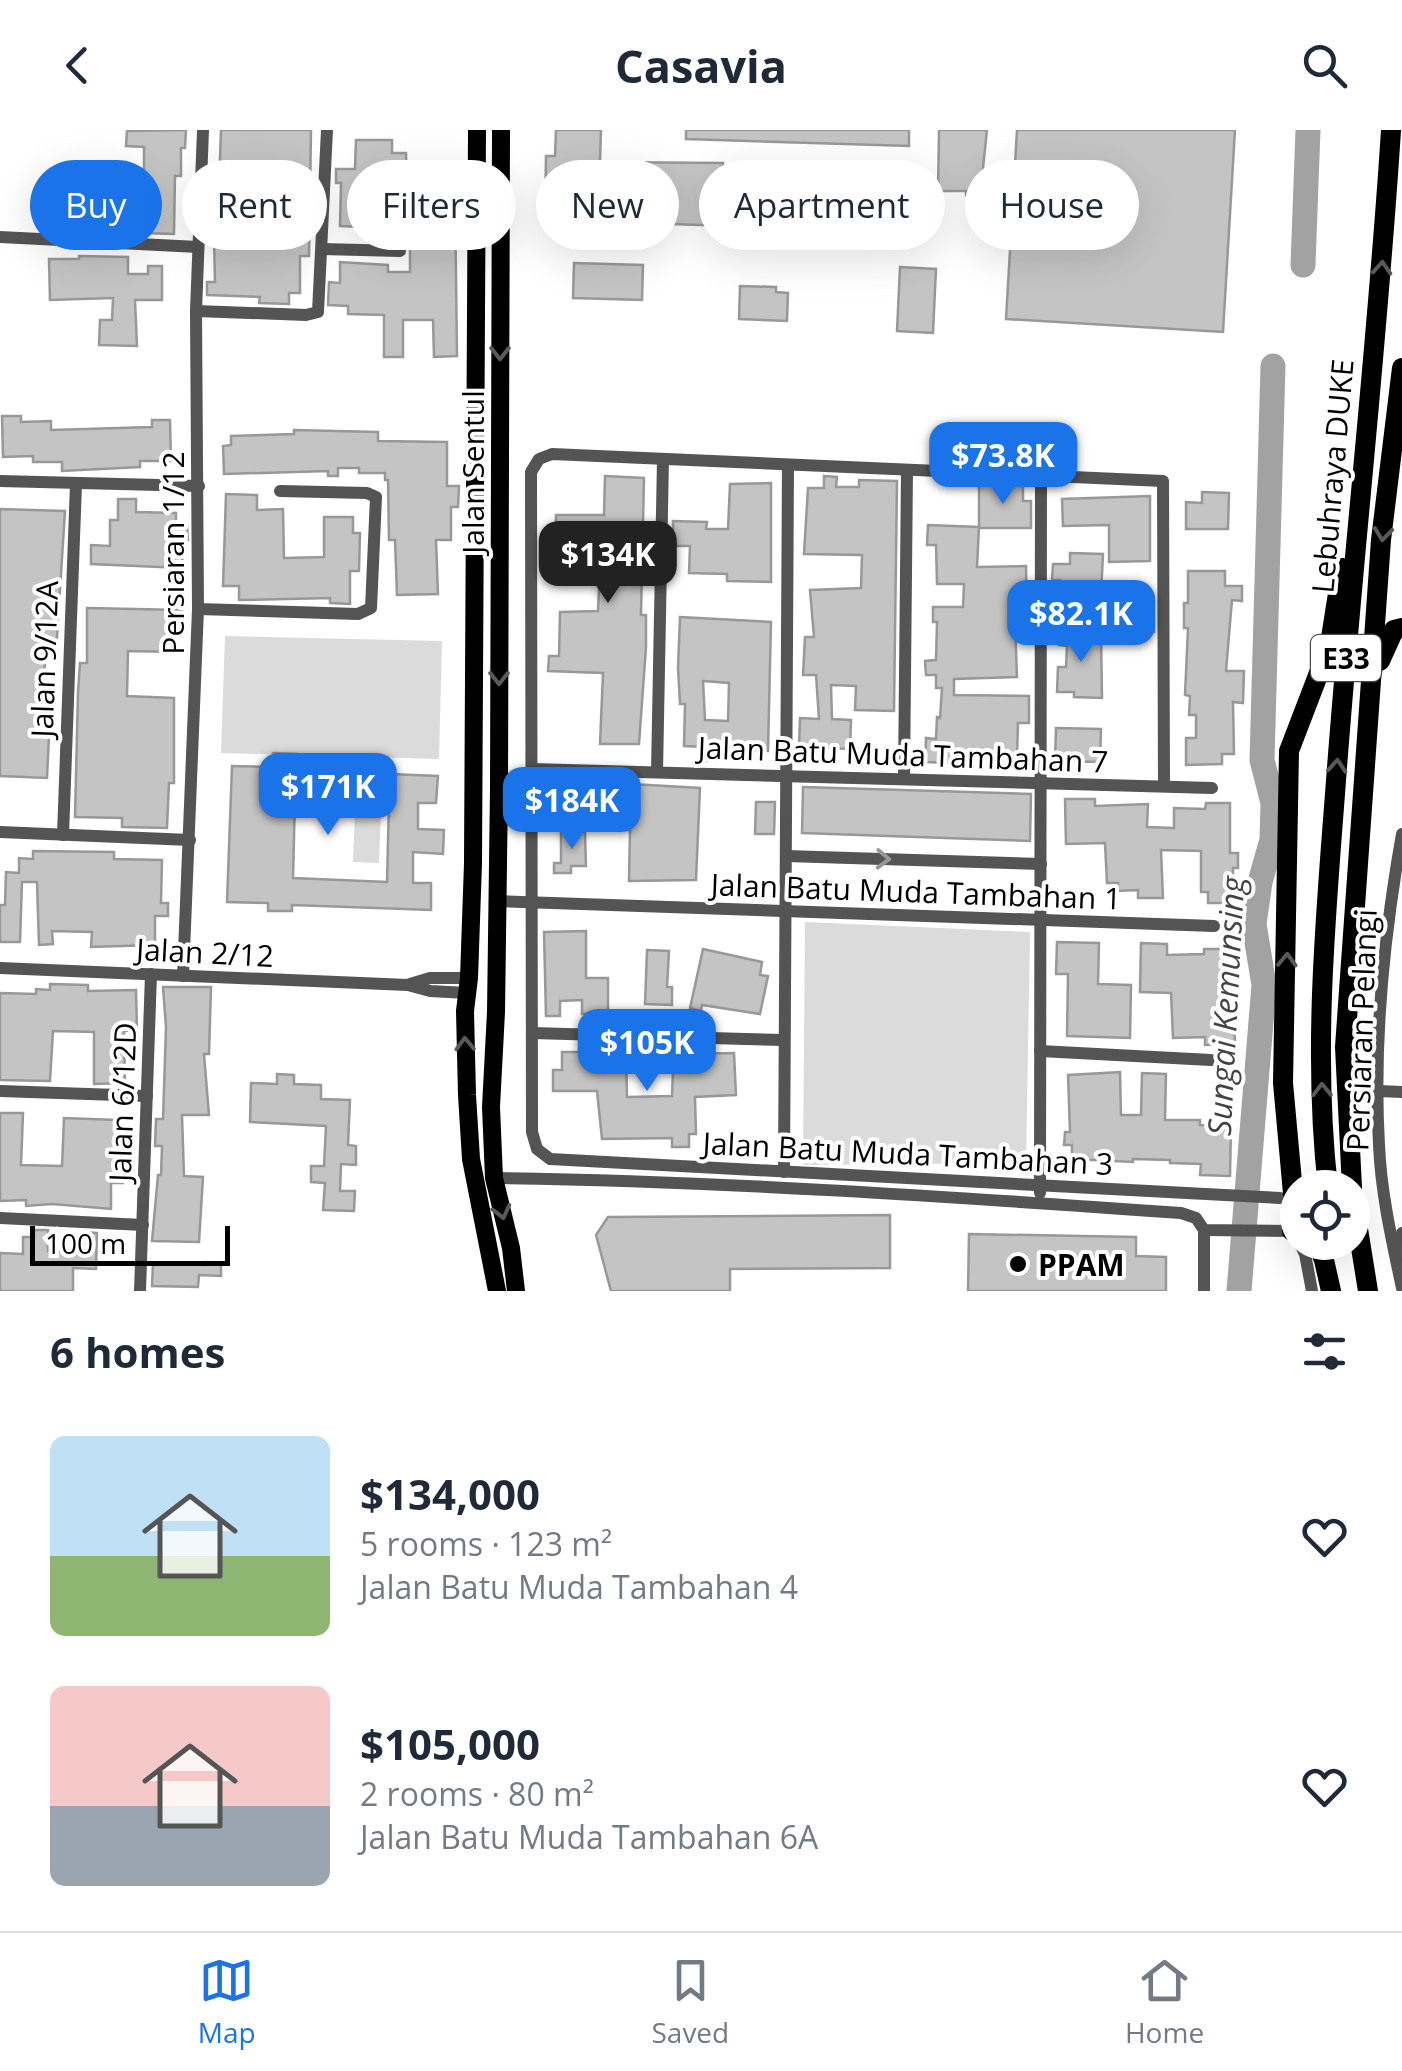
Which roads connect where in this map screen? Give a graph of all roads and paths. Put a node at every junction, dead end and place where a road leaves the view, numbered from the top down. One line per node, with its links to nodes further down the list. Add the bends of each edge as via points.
1 (203, 130): 6 (street, Persiaran 1/12)
2 (326, 130): 7 (street)
3 (478, 130): 40 (main road, Jalan Sentul)
4 (501, 130): 42 (main road, Jalan Sentul, one-way to 42)
5 (1390, 130): 15 (highway, Lebuhraya DUKE / E33, one-way to 5)
6 (202, 160)
7 (325, 160)
8 (0, 237): 9 (street)
9 (182, 246)
10 (327, 249): 13 (street)
11 (198, 250): 14 (street, Persiaran 1/12)
12 (322, 250): 14 (street, via 318,312)
13 (400, 252)
14 (196, 311): 23 (street, Persiaran 1/12)
15 (1376, 328): 62 (highway, one-way to 15, via 1283,1083 1289,751 1330,644); 63 (highway, Lebuhraya DUKE / E33, one-way to 15, via 1321,1040 1327,896)
16 (1402, 368): 27 (highway, Lebuhraya DUKE / E33, one-way to 27)
17 (662, 460): 18 (street); 28 (street, via 552,454 531,472); 29 (street)
18 (788, 465): 19 (street); 30 (street)
19 (907, 470): 20 (street); 31 (street)
20 (1041, 476): 32 (street); 33 (street, via 1163,481)
21 (0, 481): 22 (street)
22 (76, 484): 23 (street); 37 (street, Jalan 9/12A)
23 (199, 486): 25 (street, Persiaran 1/12)
24 (280, 491): 25 (street, via 367,492 376,498 371,608 358,614)
25 (198, 610): 38 (street, Persiaran 1/12)
26 (1402, 628): 27 (highway, via 1389,638)
27 (1373, 678): 64 (highway, Lebuhraya DUKE / E33, via 1346,1047)
28 (532, 768): 29 (street, Jalan Batu Muda Tambahan 7); 43 (street)
29 (657, 772): 30 (street, Jalan Batu Muda Tambahan 7)
30 (786, 776): 31 (street, Jalan Batu Muda Tambahan 7); 39 (street)
31 (904, 779): 32 (street, Jalan Batu Muda Tambahan 7)
32 (1041, 783): 33 (street, Jalan Batu Muda Tambahan 7); 41 (street)
33 (1164, 786): 34 (street, Jalan Batu Muda Tambahan 7)
34 (1212, 788)
35 (0, 832): 37 (street)
36 (1402, 834): 59 (street, Persiaran Pelangi, via 1384,949)
37 (63, 836): 38 (street)
38 (190, 840): 51 (street, Persiaran 1/12)
39 (786, 856): 41 (street, one-way to 41); 44 (street)
40 (474, 863): 42 (main road); 47 (main road, Jalan Sentul)
41 (1041, 864): 45 (street)
42 (497, 901): 43 (street, Jalan Batu Muda Tambahan 1); 47 (main road); 48 (main road, Jalan Sentul)
43 (532, 902): 44 (street, Jalan Batu Muda Tambahan 1); 54 (street)
44 (785, 911): 45 (street, Jalan Batu Muda Tambahan 1); 55 (street)
45 (1041, 920): 46 (street, Jalan Batu Muda Tambahan 1); 56 (street)
46 (1214, 926)
47 (471, 933): 52 (main road, Jalan Sentul)
48 (496, 964): 52 (main road); 53 (main road)
49 (0, 968): 50 (street, Jalan 2/12)
50 (151, 974): 51 (street, Jalan 2/12); 61 (street, Jalan 6/12D)
51 (183, 976): 52 (street, Jalan 2/12, via 408,985 430,978)
52 (472, 986): 53 (main road); 82 (main road, Jalan Sentul, one-way to 52, via 471,1158 464,1011)
53 (496, 1012): 66 (main road)
54 (532, 1033): 55 (street); 65 (street, Jalan Batu Muda Tambahan 3, via 532,1132 537,1150 550,1159)
55 (784, 1040): 65 (street)
56 (1040, 1051): 57 (street); 67 (street)
57 (1211, 1060)
58 (0, 1091): 61 (street)
59 (1380, 1091): 60 (street); 79 (street, Persiaran Pelangi, via 1378,1144)
60 (1402, 1092)
61 (147, 1096): 71 (street, Jalan 6/12D)
62 (1291, 1170)
63 (1327, 1170)
64 (1351, 1170)
65 (784, 1172): 67 (street, Jalan Batu Muda Tambahan 3)
66 (494, 1178): 69 (street); 83 (main road, one-way to 83)
67 (1040, 1185): 68 (street, Jalan Batu Muda Tambahan 3); 69 (street)
68 (1280, 1198)
69 (1040, 1203): 72 (street, via 1181,1212)
70 (0, 1218): 71 (street)
71 (143, 1224): 81 (street, Jalan 6/12D)
72 (1211, 1230): 74 (street); 84 (street)
73 (1402, 1232): 79 (street)
74 (1280, 1233)
75 (1307, 1260): 85 (street)
76 (1324, 1260): 86 (highway)
77 (1337, 1260): 87 (highway)
78 (1363, 1260): 88 (highway, Lebuhraya DUKE / E33)
79 (1397, 1263): 80 (street, Persiaran Pelangi)
80 (1402, 1288)
81 (140, 1291)
82 (497, 1291)
83 (516, 1291)
84 (1204, 1291)
85 (1312, 1291)
86 (1330, 1291)
87 (1342, 1291)
88 (1368, 1291)

